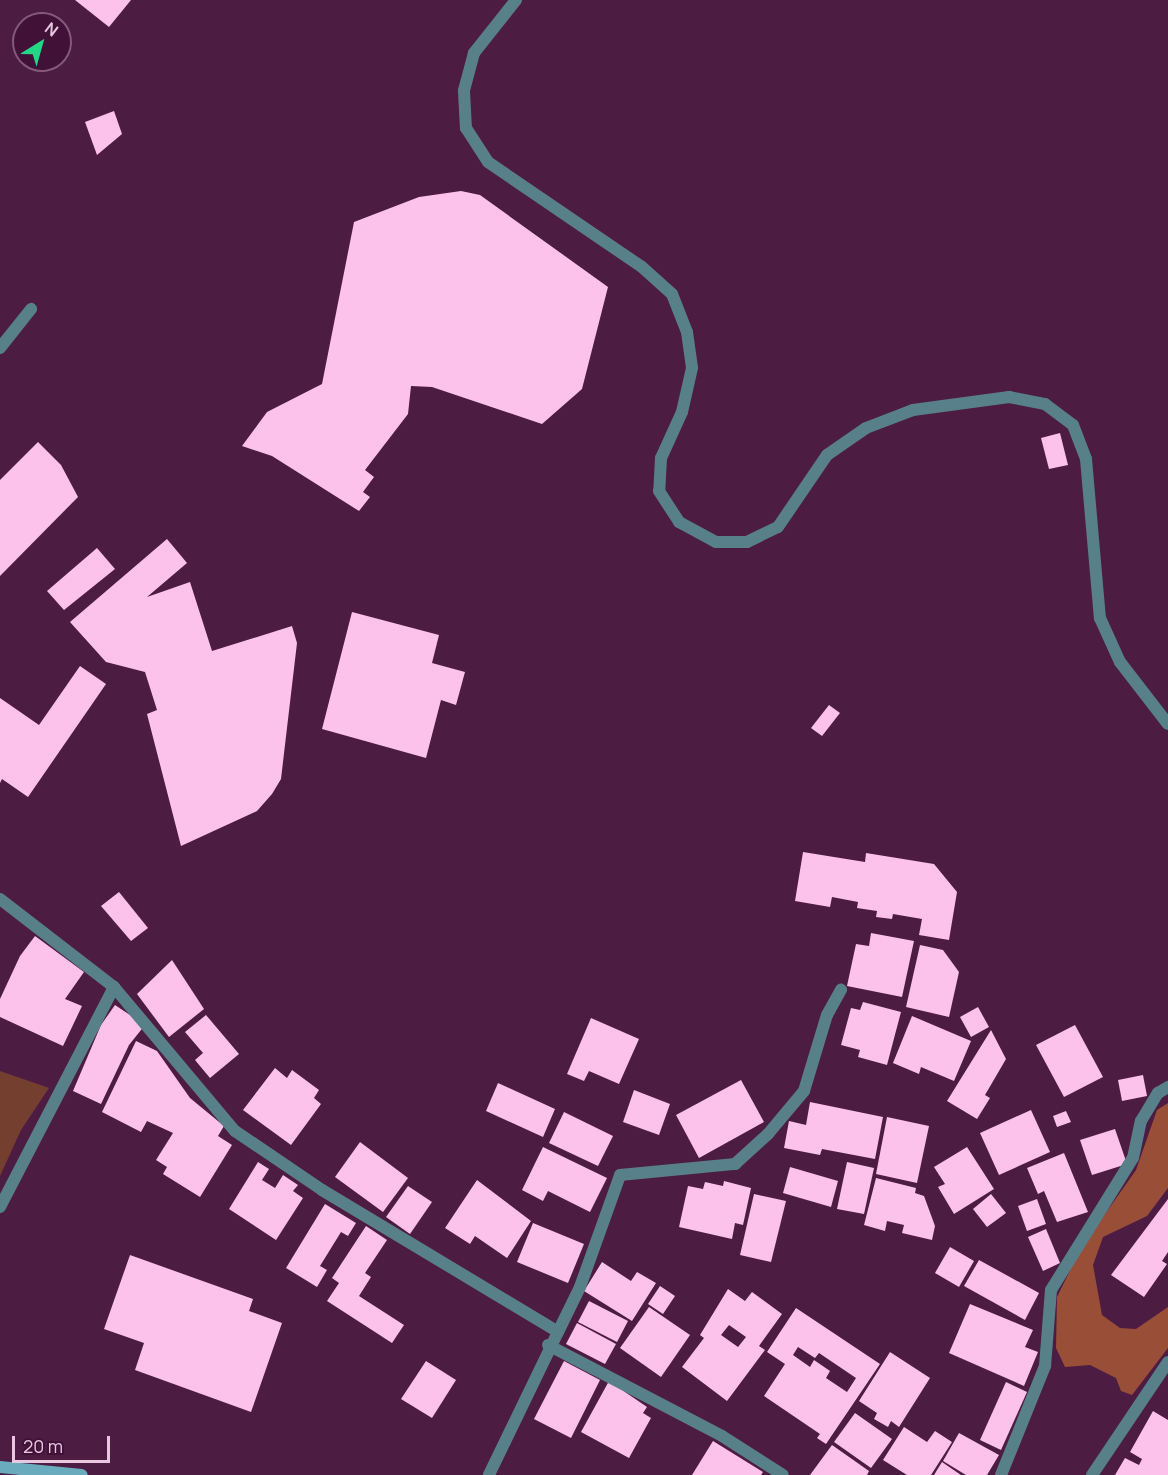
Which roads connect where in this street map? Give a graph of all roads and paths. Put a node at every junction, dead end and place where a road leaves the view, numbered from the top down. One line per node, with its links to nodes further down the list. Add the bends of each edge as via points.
1 (516, 0): 4 (street, via 474,53 464,91 466,128 488,162 642,267 672,294 687,332 692,368 682,412 661,458 659,491 679,522 716,542 747,542 778,527 827,455 866,428 913,410 998,399 1045,404 1073,425 1086,459 1100,618 1120,662)
2 (31, 309): 3 (street)
3 (0, 348)
4 (1168, 724)
5 (0, 899): 6 (street)
6 (114, 987): 9 (street); 10 (street, via 235,1131 322,1190)
7 (841, 990): 10 (street, via 827,1015 804,1091 768,1134 735,1164 620,1175 580,1287)
8 (1168, 1087): 17 (street, via 1158,1093 1141,1121 1133,1158 1051,1290 1045,1366)
9 (0, 1207)
10 (558, 1332): 11 (street)
11 (548, 1345): 15 (street); 16 (street, via 722,1436)
12 (1168, 1362): 18 (street)
13 (0, 1467): 14 (main road)
14 (82, 1475)
15 (489, 1475)
16 (783, 1475)
17 (1001, 1475)
18 (1092, 1475)

